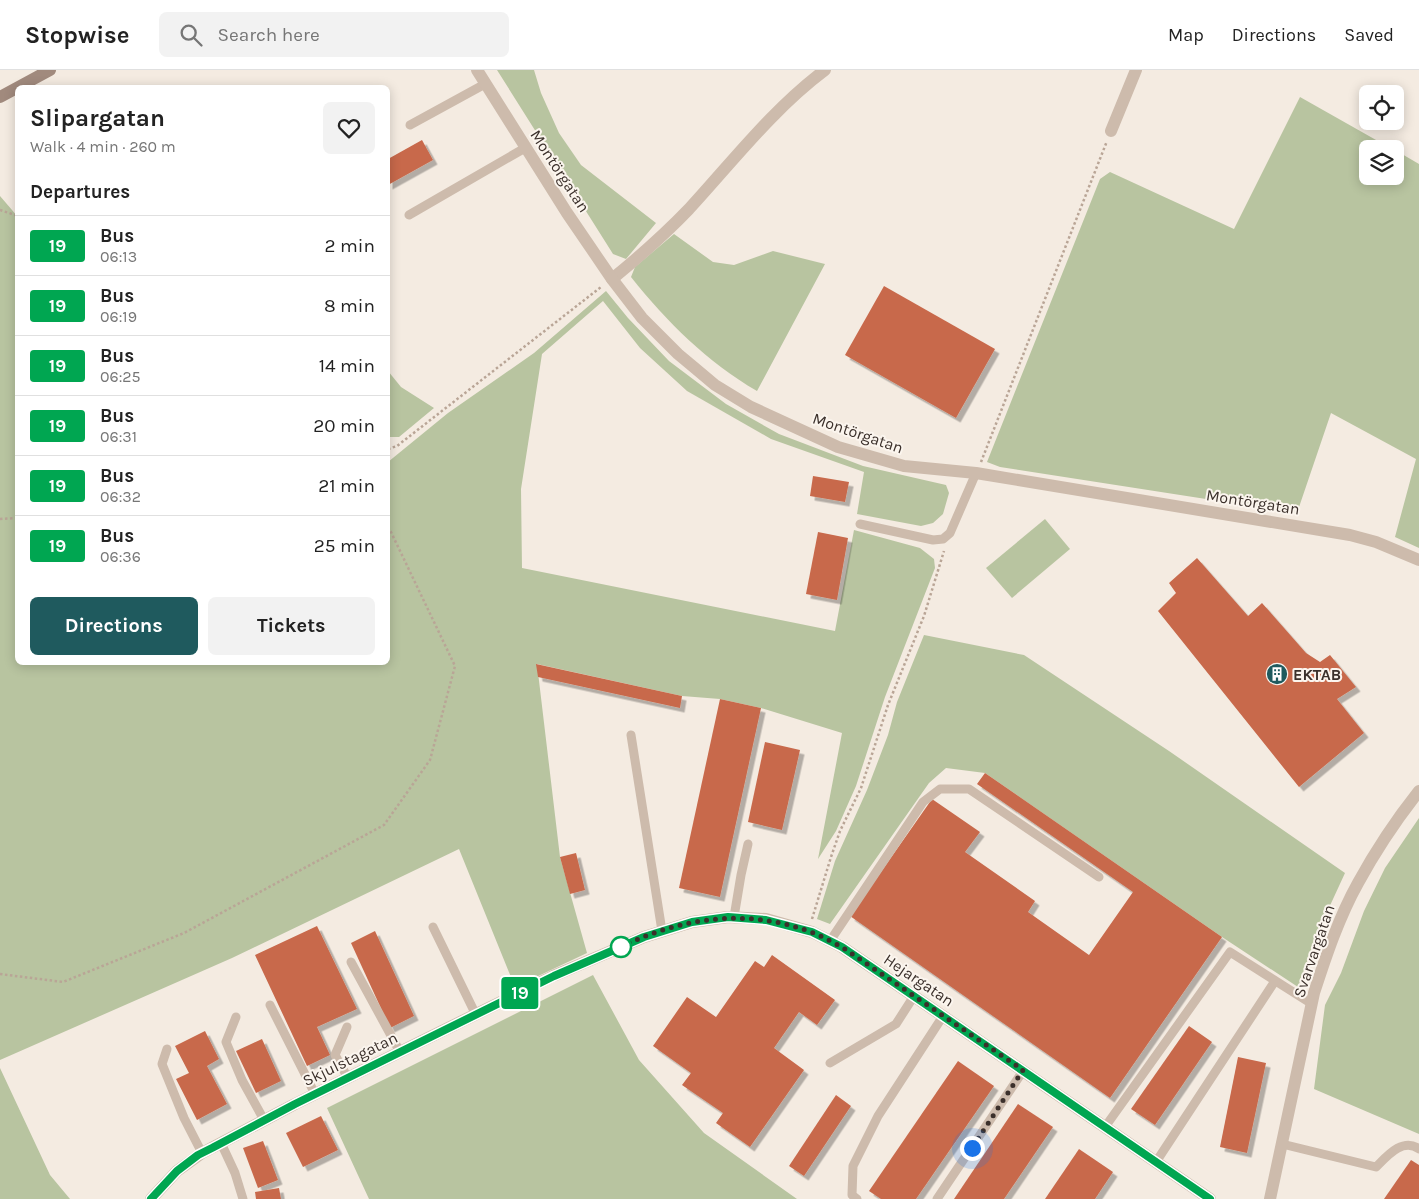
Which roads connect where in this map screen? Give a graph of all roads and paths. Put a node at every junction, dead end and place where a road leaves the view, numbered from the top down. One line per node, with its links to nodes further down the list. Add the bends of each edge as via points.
1 (50, 70): 6 (main road)
2 (476, 70): 5 (street, Montörgatan)
3 (825, 70): 15 (street, via 767,121 671,227)
4 (1136, 70): 10 (street)
5 (485, 84): 9 (lane); 11 (street, Montörgatan)
6 (22, 85)
7 (15, 89): 8 (main road)
8 (0, 97)
9 (410, 125)
10 (1111, 131): 17 (path)
11 (525, 148): 14 (lane); 15 (street, Montörgatan)
12 (0, 210): 13 (path)
13 (15, 215)
14 (409, 215)
15 (612, 278): 16 (path); 17 (street, Montörgatan, via 642,318 678,354 715,385 751,407 838,447 871,458 904,466)
16 (390, 448)
17 (976, 474): 22 (lane); 23 (street, Montörgatan, via 1350,535)
18 (15, 518): 19 (path)
19 (0, 519)
20 (860, 524): 22 (lane, via 933,540 943,539)
21 (390, 531): 35 (path, via 456,666 430,760 384,825 184,933 63,982)
22 (950, 533): 31 (path, via 924,616 888,705 861,788 840,831)
23 (1419, 560)
24 (631, 735): 30 (lane)
25 (1419, 791): 38 (street, Svarvargatan, via 1384,838 1357,884 1327,955)
26 (748, 844): 28 (lane)
27 (1099, 877): 32 (lane, via 969,789 940,789 923,802)
28 (734, 918): 30 (street, Hejargatan, via 692,922); 31 (street, Hejargatan, via 766,920)
29 (433, 927): 40 (lane)
30 (662, 931): 34 (street, Hejargatan)
31 (809, 931): 32 (street, Hejargatan)
32 (830, 941): 37 (street, Hejargatan)
33 (350, 962): 45 (lane)
34 (575, 967): 40 (street, Skjulstagatan)
35 (0, 974)
36 (1275, 980): 38 (lane); 51 (lane, via 1230,952); 56 (lane)
37 (914, 996): 41 (street, Hejargatan); 46 (lane, via 896,1024)
38 (1312, 1004): 53 (street, Svarvargatan)
39 (270, 1005): 49 (lane)
40 (476, 1015): 45 (street, Skjulstagatan)
41 (943, 1016): 47 (street, Hejargatan); 59 (lane, via 878,1116 853,1166 852,1195)
42 (236, 1017): 50 (lane, via 226,1042)
43 (347, 1028): 48 (lane, via 336,1055)
44 (167, 1049): 55 (lane, via 162,1064)
45 (400, 1052): 48 (street, Skjulstagatan)
46 (830, 1063)
47 (1023, 1070): 51 (street, Hejargatan); 60 (lane)
48 (348, 1078): 49 (street, Skjulstagatan)
49 (315, 1094): 50 (street, Skjulstagatan)
50 (264, 1120): 52 (street, Skjulstagatan)
51 (1105, 1127): 56 (street, Hejargatan)
52 (221, 1143): 55 (street, Skjulstagatan); 58 (lane, via 235,1173)
53 (1282, 1144): 54 (lane, via 1376,1167 1397,1147 1415,1146); 62 (street, Svarvargatan)
54 (1419, 1149)
55 (202, 1153): 57 (street, Skjulstagatan, via 177,1171)
56 (1156, 1162): 61 (street, Hejargatan)
57 (151, 1199)
58 (242, 1199)
59 (858, 1199)
60 (937, 1199)
61 (1210, 1199)
62 (1270, 1199)

